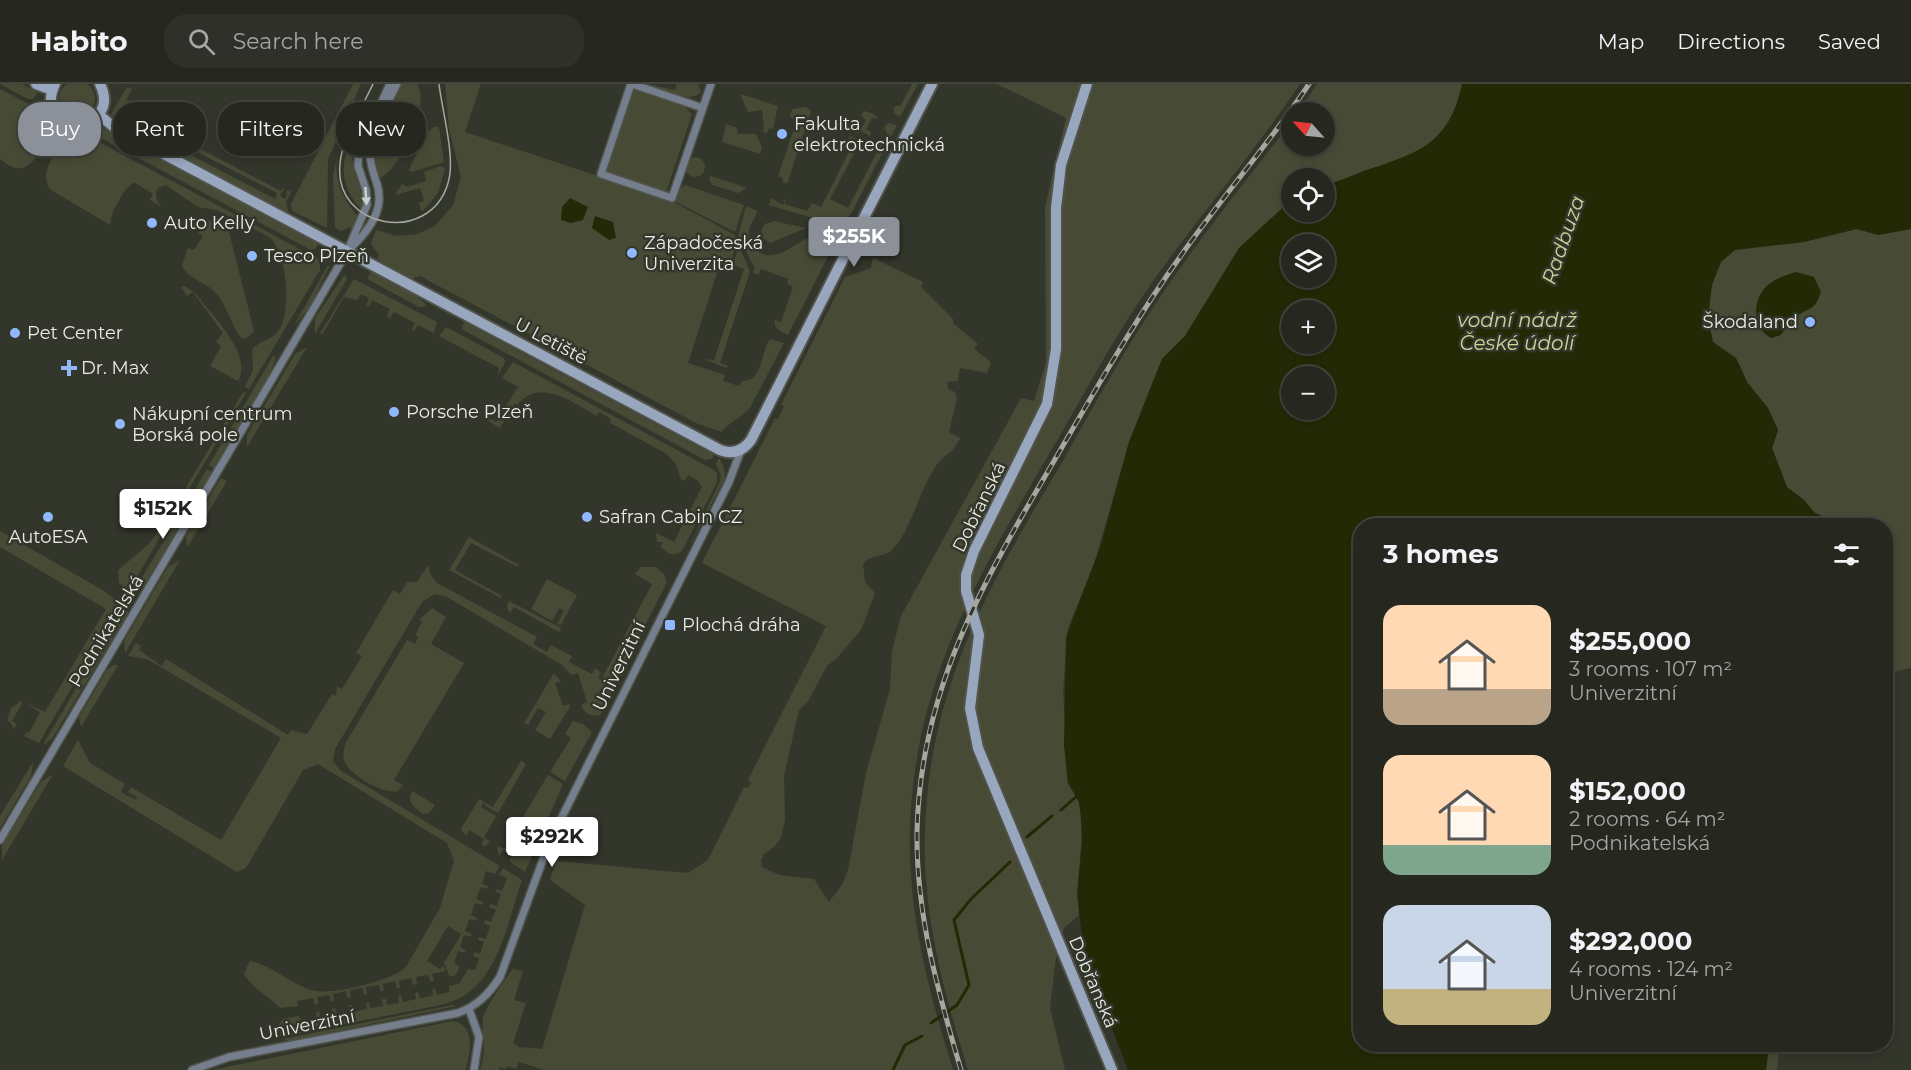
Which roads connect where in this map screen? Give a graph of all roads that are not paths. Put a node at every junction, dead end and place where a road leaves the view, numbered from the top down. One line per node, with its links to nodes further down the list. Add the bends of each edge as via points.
1 (36, 84): 9 (street)
2 (100, 84): 10 (street)
3 (390, 84): 13 (street, one-way to 13, via 359,151 358,166 367,205)
4 (397, 84): 13 (street, via 370,145 379,208 366,231)
5 (631, 84): 11 (street); 11 (street, via 601,174 672,198)
6 (711, 84): 11 (street)
7 (932, 84): 14 (street, Univerzitní, via 751,440)
8 (1087, 84): 19 (street, Dobřanská, via 1061,165 1056,208 1056,349 1047,404 974,551 965,583 979,634 970,708 978,748)
9 (53, 87)
10 (101, 105)
11 (703, 108)
12 (101, 116): 13 (street, U Letiště)
13 (347, 252): 14 (street, U Letiště, via 720,450); 15 (street, Podnikatelská)
14 (741, 450): 16 (street, Univerzitní, via 729,482 549,843 500,977 488,994)
15 (0, 840)
16 (469, 1009): 17 (street, Univerzitní, via 445,1017 229,1057); 18 (street, via 479,1037)
17 (192, 1070)
18 (474, 1070)
19 (1112, 1070)

